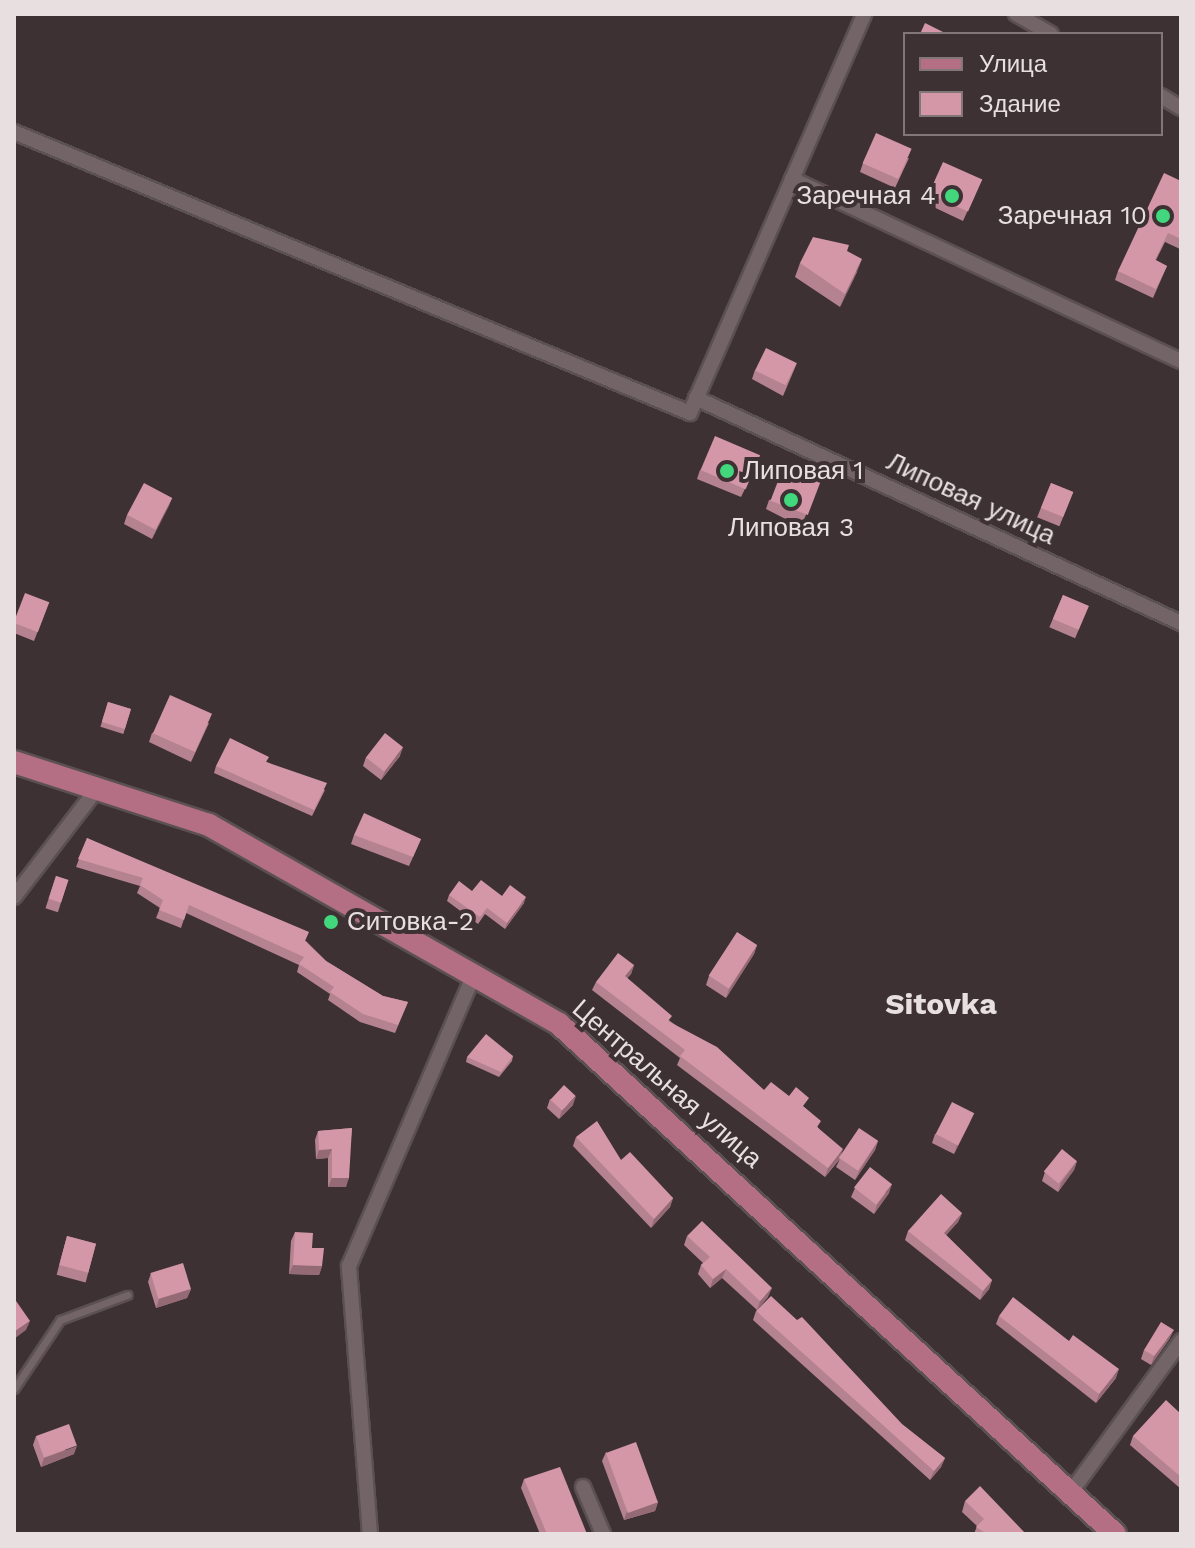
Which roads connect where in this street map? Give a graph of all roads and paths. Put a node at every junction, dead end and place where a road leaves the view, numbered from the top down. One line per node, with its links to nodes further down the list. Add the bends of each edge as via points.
1 (864, 14): 7 (street)
2 (1016, 14): 3 (street)
3 (1048, 32)
4 (1163, 97): 5 (street)
5 (1181, 108)
6 (14, 132): 9 (street, via 690,413)
7 (792, 179): 8 (street); 9 (street)
8 (1181, 361)
9 (696, 398): 10 (street, Липовая улица)
10 (1181, 623)
11 (14, 762): 12 (main road, Центральная улица)
12 (97, 789): 13 (street); 14 (main road, Центральная улица, via 209,825)
13 (14, 897)
14 (474, 975): 19 (main road, Центральная улица, via 559,1024); 20 (street, via 349,1266)
15 (127, 1295): 17 (lane, via 60,1320)
16 (1181, 1341): 19 (street)
17 (14, 1389)
18 (583, 1487): 21 (street)
19 (1071, 1492): 22 (main road, Центральная улица)
20 (370, 1534)
21 (603, 1534)
22 (1115, 1534)

